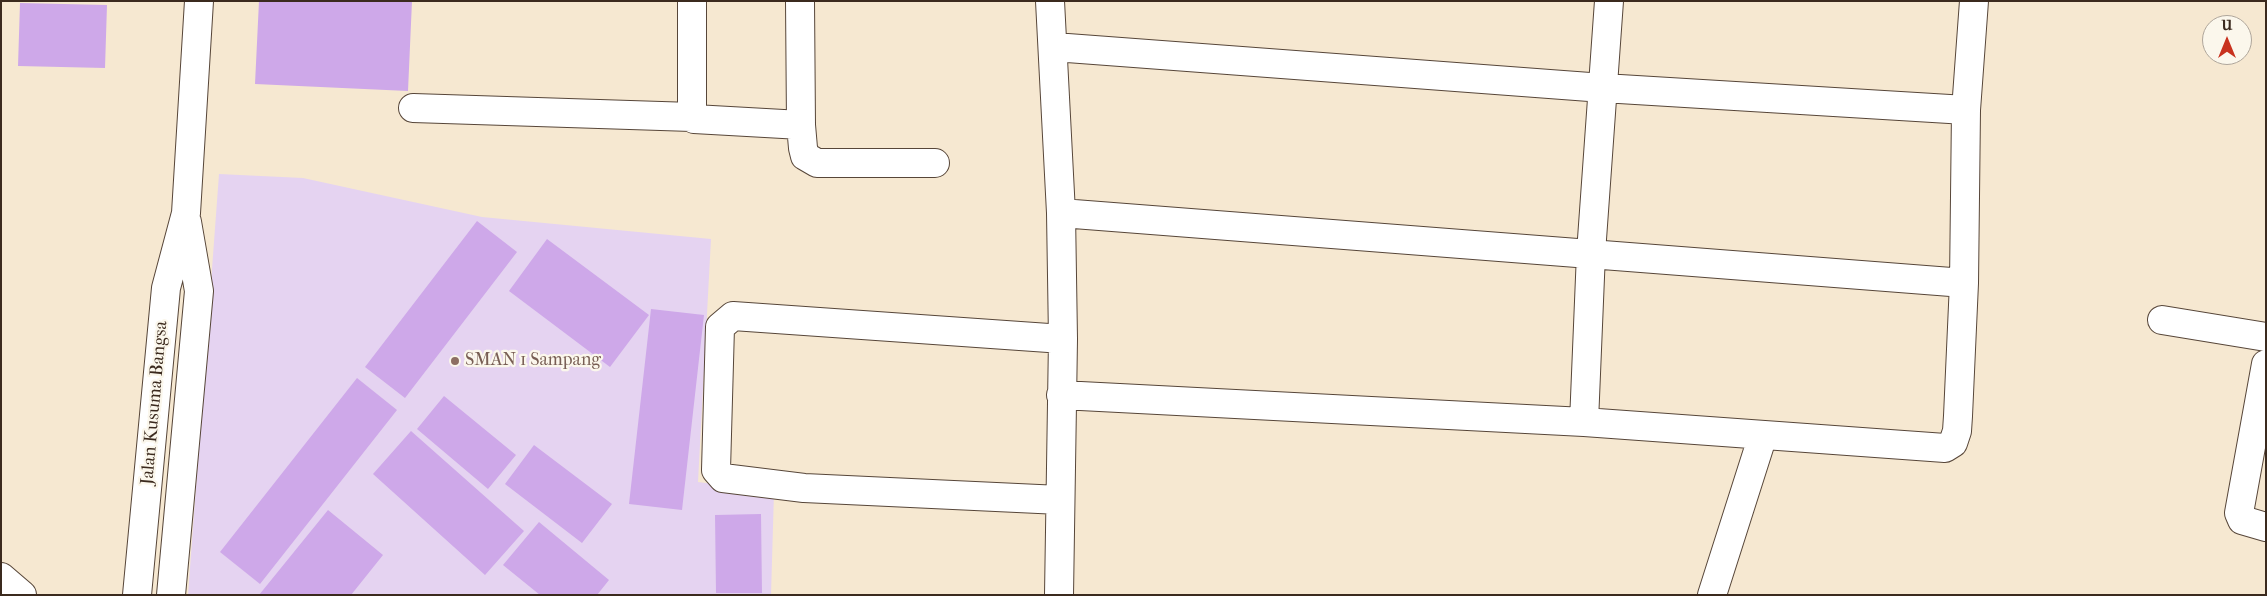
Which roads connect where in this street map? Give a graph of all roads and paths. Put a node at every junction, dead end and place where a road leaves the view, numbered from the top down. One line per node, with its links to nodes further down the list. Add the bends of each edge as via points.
1 (199, 1): 14 (main road, Jalan Kusuma Bangsa)
2 (692, 1): 11 (main road)
3 (800, 1): 12 (main road)
4 (1050, 1): 7 (main road)
5 (1609, 1): 8 (main road)
6 (1974, 1): 10 (main road)
7 (1054, 47): 8 (main road); 15 (main road)
8 (1603, 88): 10 (main road); 16 (main road)
9 (413, 108): 11 (main road)
10 (1966, 110): 17 (main road)
11 (692, 117): 12 (main road)
12 (801, 124): 13 (main road, via 806,156 817,163)
13 (935, 163)
14 (186, 213): 29 (main road, Jalan Kusuma Bangsa, via 166,288); 30 (main road, Jalan Kusuma Bangsa, via 199,291)
15 (1061, 213): 16 (main road); 20 (main road)
16 (1591, 253): 17 (main road); 23 (main road)
17 (1964, 282): 24 (main road, via 1957,431 1953,443 1945,448 1936,448)
18 (2162, 320): 19 (main road)
19 (2266, 337)
20 (1063, 339): 22 (main road); 25 (main road, via 733,316 720,327 716,470 722,478 804,488)
21 (2266, 364): 26 (main road, via 2238,513 2242,520)
22 (1061, 395): 23 (main road); 25 (main road)
23 (1584, 422): 24 (main road)
24 (1763, 435): 32 (main road)
25 (1060, 500): 31 (main road)
26 (2266, 527)
27 (1, 577): 28 (main road)
28 (22, 595)
29 (137, 595)
30 (171, 595)
31 (1059, 595)
32 (1712, 595)

